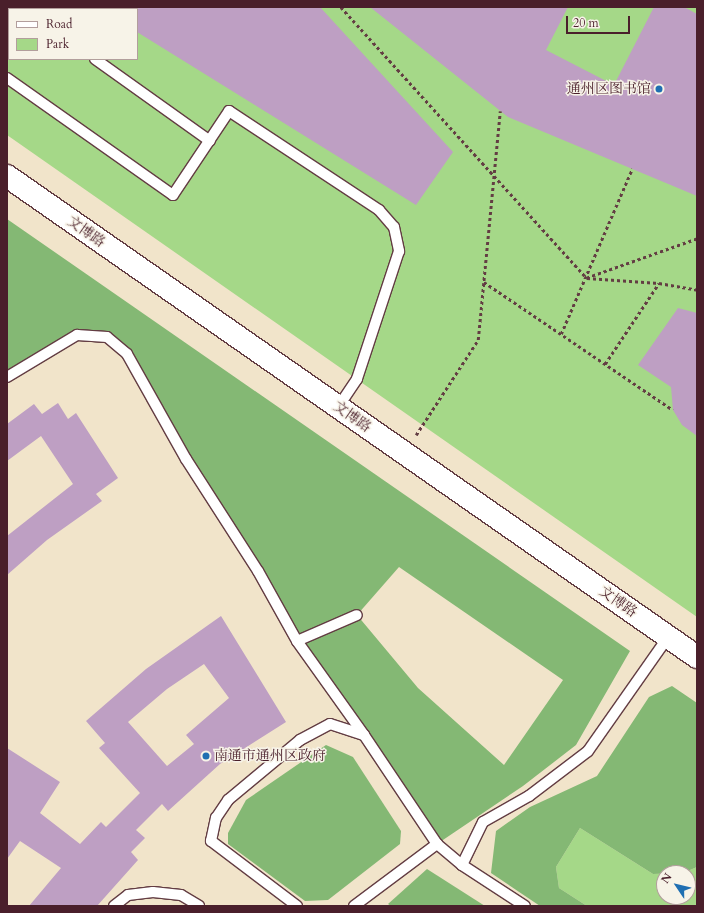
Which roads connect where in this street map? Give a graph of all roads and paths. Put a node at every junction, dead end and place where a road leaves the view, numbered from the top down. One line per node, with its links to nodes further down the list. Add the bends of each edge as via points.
1 (341, 7): 9 (path)
2 (96, 60): 5 (lane)
3 (7, 78): 5 (lane, via 174,194)
4 (500, 111): 10 (path)
5 (210, 141): 16 (lane, via 230,111 379,210 394,227 399,251 358,379)
6 (632, 169): 9 (path)
7 (7, 176): 16 (street, 文博路)
8 (697, 239): 9 (path)
9 (587, 278): 11 (path); 13 (path)
10 (484, 282): 13 (path); 18 (path, via 478,340)
11 (659, 283): 12 (path); 14 (path)
12 (697, 290)
13 (561, 334): 14 (path)
14 (605, 364): 17 (path)
15 (7, 376): 21 (lane, via 77,335 107,336 127,354 186,459 258,572)
16 (338, 407): 18 (street, 文博路)
17 (673, 410)
18 (404, 454): 20 (street, 文博路)
19 (357, 615): 21 (lane)
20 (668, 637): 22 (street, 文博路); 25 (lane, via 588,751 529,796 483,822)
21 (297, 641): 23 (lane)
22 (697, 657)
23 (364, 735): 24 (lane); 28 (lane, via 330,724 300,740 228,800 216,818 211,841)
24 (437, 844): 25 (lane); 29 (lane)
25 (462, 865): 30 (lane)
26 (114, 906): 27 (lane, via 128,895 153,892 181,895)
27 (199, 906)
28 (297, 906)
29 (354, 906)
30 (525, 906)

